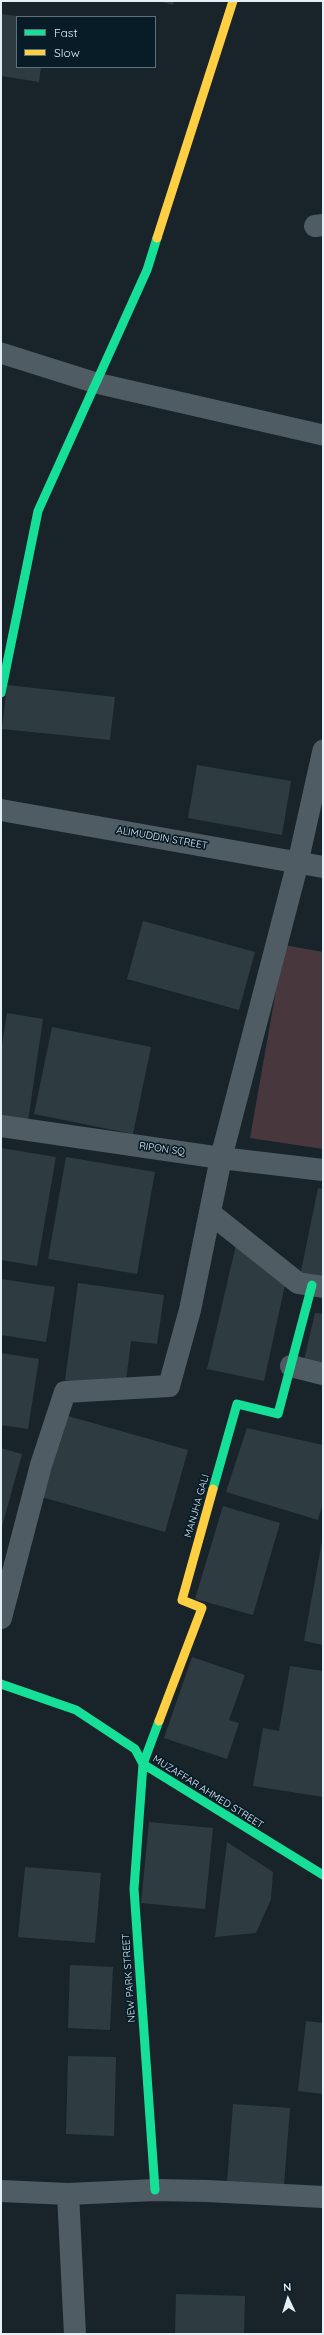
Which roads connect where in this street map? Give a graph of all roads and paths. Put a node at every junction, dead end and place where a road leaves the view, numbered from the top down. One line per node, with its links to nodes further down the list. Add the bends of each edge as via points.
1 (233, 1): 3 (street, via 147,270)
2 (1, 353): 3 (lane)
3 (96, 383): 4 (lane); 5 (street, via 38,511)
4 (323, 435)
5 (1, 693)
6 (323, 750): 8 (lane)
7 (1, 810): 8 (street, ALIMUDDIN STREET)
8 (298, 862): 9 (street, ALIMUDDIN STREET); 11 (street)
9 (323, 867)
10 (1, 1126): 11 (street, RIPON SQ)
11 (221, 1158): 12 (street, RIPON SQ); 13 (street)
12 (323, 1170)
13 (210, 1213): 14 (street, via 298,1283); 17 (street, via 190,1310 169,1386 65,1392 41,1465)
14 (318, 1286): 15 (street, MANJHA GALI)
15 (291, 1366): 16 (street); 19 (street, MANJHA GALI, via 278,1414 237,1404 182,1600 202,1608)
16 (323, 1374)
17 (1, 1618)
18 (1, 1684): 19 (street, MUZAFFAR AHMED STREET, via 76,1710 135,1749)
19 (143, 1764): 20 (street, MUZAFFAR AHMED STREET); 21 (street, NEW PARK STREET, via 134,1889)
20 (323, 1875)
21 (155, 2190): 23 (street); 24 (street)
22 (1, 2191): 23 (street)
23 (68, 2194): 25 (street)
24 (323, 2197)
25 (75, 2334)

